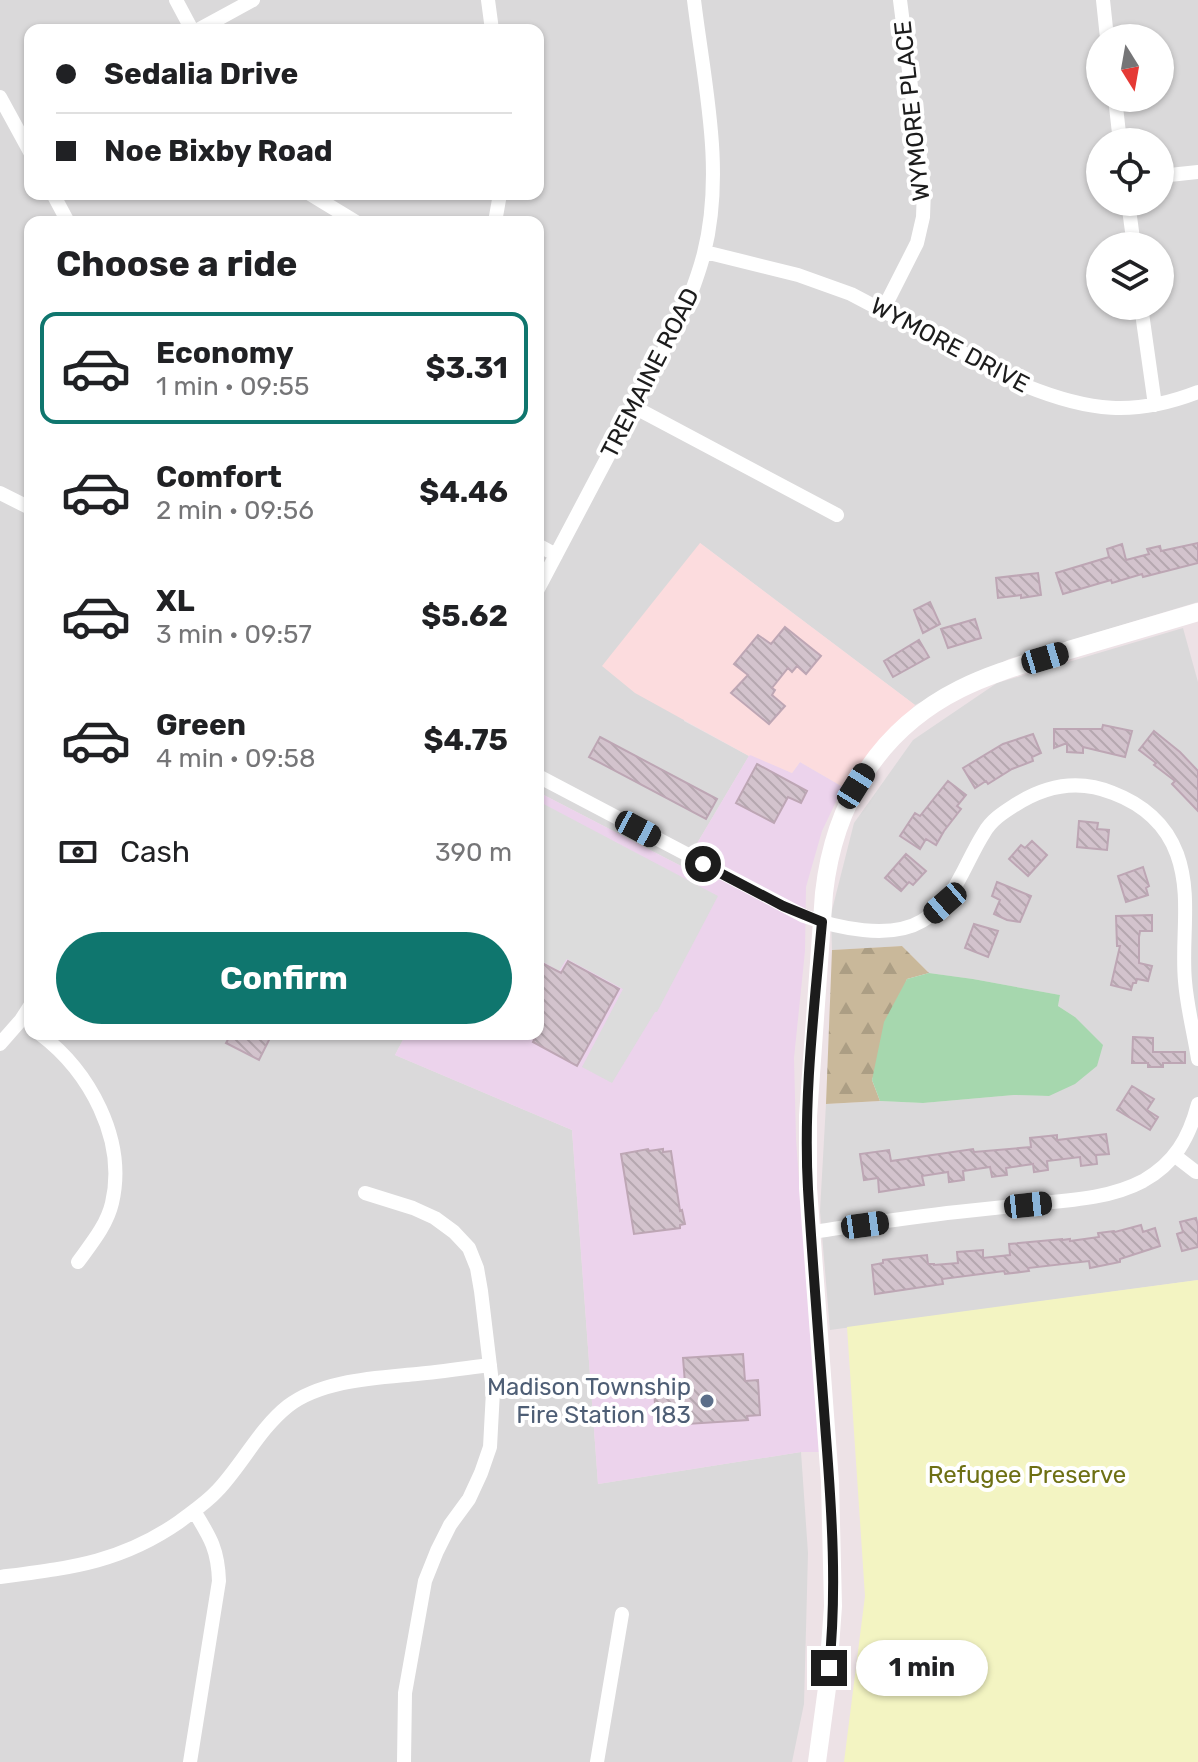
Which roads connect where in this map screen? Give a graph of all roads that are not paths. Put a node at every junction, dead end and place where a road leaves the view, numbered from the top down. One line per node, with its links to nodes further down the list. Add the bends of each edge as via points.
1 (176, 0): 7 (street)
2 (253, 0): 8 (street)
3 (488, 0): 9 (street)
4 (694, 0): 17 (street, TREMAINE ROAD, via 713,166)
5 (900, 0): 18 (street, WYMORE PLACE, via 923,217 917,243)
6 (1103, 0): 10 (street)
7 (191, 24)
8 (207, 24)
9 (491, 24)
10 (1106, 24)
11 (0, 97): 12 (street)
12 (24, 141)
13 (1198, 172): 14 (street)
14 (1174, 175)
15 (320, 200): 16 (street)
16 (346, 216)
17 (705, 252): 18 (street, WYMORE DRIVE, via 798,275); 22 (street, TREMAINE ROAD, via 684,312)
18 (883, 310): 21 (street, WYMORE DRIVE, via 1056,398 1104,408)
19 (1143, 320): 21 (street)
20 (1198, 392): 21 (street, WYMORE DRIVE)
21 (1155, 405)
22 (634, 407): 25 (street); 27 (street, TREMAINE ROAD)
23 (0, 493): 24 (street)
24 (24, 505)
25 (837, 515)
26 (544, 548): 27 (street)
27 (556, 555): 28 (street, TREMAINE ROAD)
28 (544, 578)
29 (1198, 612): 31 (street, via 994,674 909,722 869,765 844,812 827,868)
30 (544, 779): 31 (street)
31 (822, 922): 35 (street, via 889,930 920,922 945,903 999,815 1043,790 1099,787 1139,804 1157,820 1177,854 1187,919 1185,982); 40 (street, via 808,1116)
32 (24, 1025): 34 (street)
33 (46, 1040): 41 (street, via 88,1085 111,1138 115,1164 105,1223)
34 (0, 1044)
35 (1198, 1059)
36 (1198, 1104): 37 (street, via 1188,1137)
37 (1174, 1155): 38 (street); 40 (street, via 1143,1180 1093,1197)
38 (1196, 1172)
39 (365, 1193): 42 (street, via 435,1218 469,1248 477,1268)
40 (812, 1232): 49 (street, via 833,1566 831,1648)
41 (78, 1262)
42 (490, 1365): 43 (street, via 357,1380 317,1391 288,1406); 47 (street, via 490,1447 425,1581 405,1693)
43 (194, 1511): 44 (street, via 124,1553); 46 (street, via 218,1557 219,1581)
44 (0, 1577)
45 (622, 1614): 48 (street)
46 (190, 1762)
47 (404, 1762)
48 (597, 1762)
49 (817, 1762)

